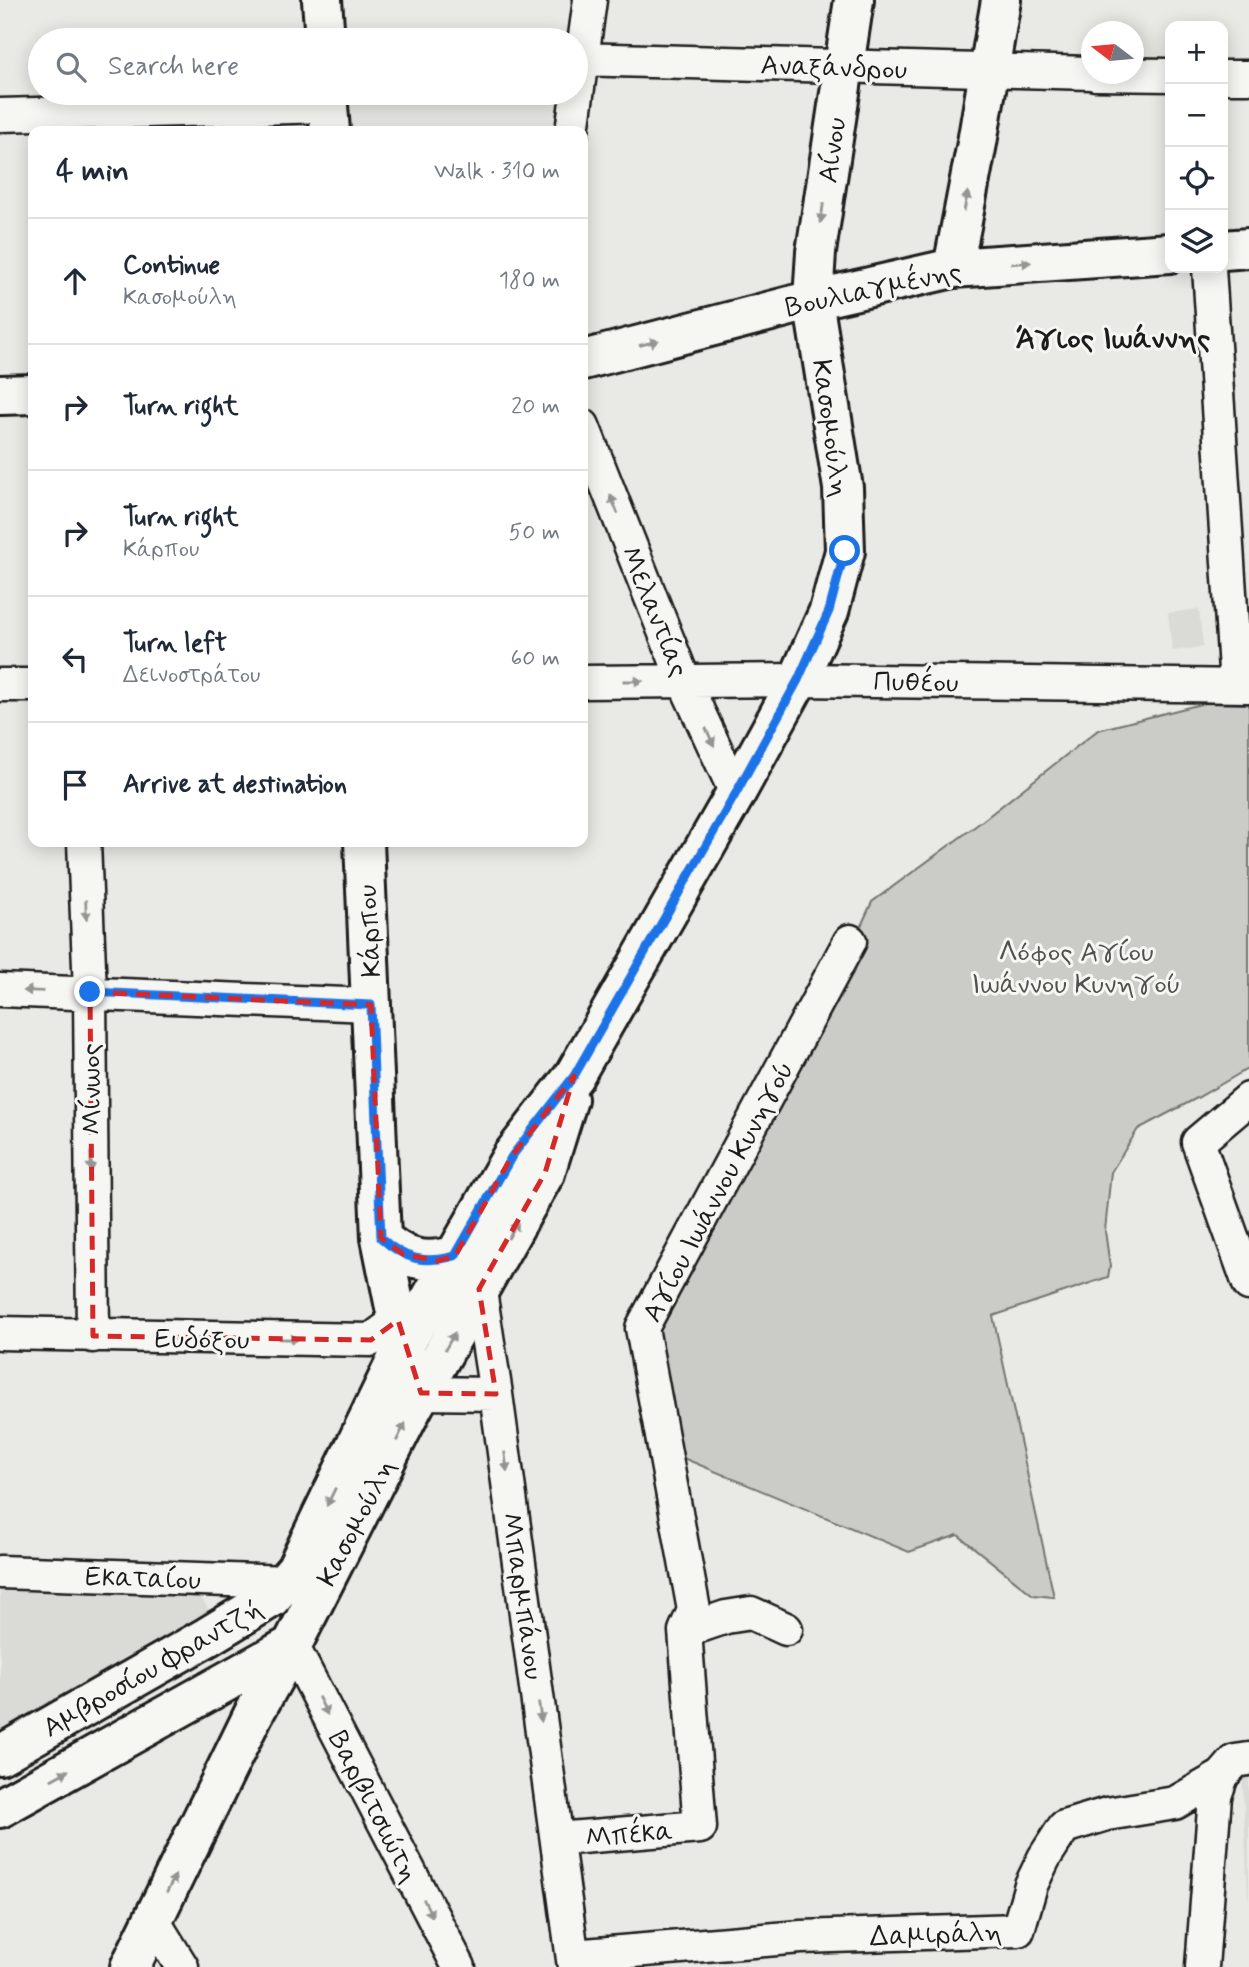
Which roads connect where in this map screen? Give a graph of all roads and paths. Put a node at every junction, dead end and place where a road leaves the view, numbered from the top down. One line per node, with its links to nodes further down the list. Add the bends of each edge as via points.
1 (322, 0): 5 (main road)
2 (590, 0): 6 (street)
3 (855, 0): 8 (main road, Αίνου)
4 (1001, 0): 9 (main road)
5 (324, 28)
6 (585, 28)
7 (588, 59): 8 (street, Αναξάνδρου)
8 (844, 66): 9 (street, Αναξάνδρου); 24 (main road, Αίνου, one-way to 24)
9 (988, 71): 10 (street, Αναξάνδρου); 22 (main road, one-way to 9)
10 (1081, 74)
11 (1144, 75): 12 (street, Αναξάνδρου)
12 (1165, 75)
13 (1228, 77): 14 (street)
14 (1249, 77)
15 (575, 105): 18 (street)
16 (328, 110): 17 (street)
17 (0, 115)
18 (572, 126)
19 (1249, 248): 20 (main road)
20 (1228, 250)
21 (1165, 253): 22 (main road, Βουλιαγμένης, one-way to 21)
22 (953, 268): 24 (main road, Βουλιαγμένης)
23 (1210, 273): 29 (street)
24 (813, 300): 25 (main road, Βουλιαγμένης, one-way to 24); 30 (main road, Κασομούλη, via 843,488 845,551 829,611)
25 (588, 359)
26 (28, 394): 27 (main road)
27 (0, 395)
28 (588, 439): 31 (street, Μελαντίας, one-way to 28)
29 (1235, 446): 35 (street)
30 (798, 680): 31 (street, Πυθέου); 35 (street, Πυθέου); 36 (main road, Κασομούλη)
31 (684, 681): 32 (street, Πυθέου, one-way to 31); 36 (street, Μελαντίας, one-way to 36)
32 (588, 682)
33 (0, 685): 34 (street)
34 (28, 685)
35 (1242, 686)
36 (736, 793): 43 (main road, Κασομούλη)
37 (84, 847): 41 (street, Μίνωος, one-way to 41)
38 (364, 847): 42 (main road, Κάρπου)
39 (850, 941): 57 (street, Αγίου Ιωάννου Κυνηγού, via 642,1328 694,1610)
40 (0, 990): 41 (street, one-way to 40)
41 (90, 992): 42 (street); 51 (street, Μίνωος, one-way to 51)
42 (371, 1005): 45 (main road, Κάρπου)
43 (574, 1076): 46 (main road, Κασομούλη, via 512,1156); 48 (main road, Κασομούλη, one-way to 43, via 545,1173)
44 (1249, 1099): 47 (street, via 1198,1142)
45 (381, 1238): 46 (main road, via 394,1250 437,1261); 50 (main road, Κάρπου)
46 (464, 1240): 48 (street, Μπαρμπάνου); 50 (main road, Κασομούλη)
47 (1248, 1280)
48 (479, 1289): 52 (main road, Κασομούλη, one-way to 48); 53 (street, Μπαρμπάνου)
49 (0, 1334): 51 (street, Ευδόξου)
50 (401, 1334): 51 (street, Ευδόξου, one-way to 50, via 371,1340); 52 (main road, Κάρπου); 55 (main road, Κασομούλη, one-way to 55)
51 (93, 1336)
52 (421, 1393): 53 (street); 58 (main road, Κασομούλη, one-way to 52)
53 (496, 1395): 64 (street, Μπαρμπάνου, one-way to 64)
54 (0, 1572): 55 (street, Εκαταίου)
55 (291, 1575): 59 (main road, Αμβροσίου Φραντζή, via 271,1598)
56 (786, 1629): 57 (street, via 751,1613 726,1616)
57 (685, 1631): 63 (street, Αγίου Ιωάννου Κυνηγού)
58 (292, 1645): 62 (main road, Αμβροσίου Φραντζή, one-way to 58); 65 (main road, Κασομούλη, one-way to 58); 69 (street, Βαρβιτσιώτη, one-way to 69)
59 (0, 1755)
60 (1249, 1759): 61 (street, via 1235,1761)
61 (1222, 1776): 66 (street, Δαμιράλη, via 1175,1803 1107,1814 1064,1827 1031,1885 1018,1930 801,1937); 70 (street, via 1216,1796)
62 (0, 1808)
63 (700, 1827): 64 (street, Μπέκα)
64 (557, 1839): 66 (street, Μπαρμπάνου)
65 (153, 1920): 67 (main road, Κασομούλη); 68 (street)
66 (574, 1961)
67 (130, 1967)
68 (182, 1967)
69 (458, 1967)
70 (1202, 1967)

